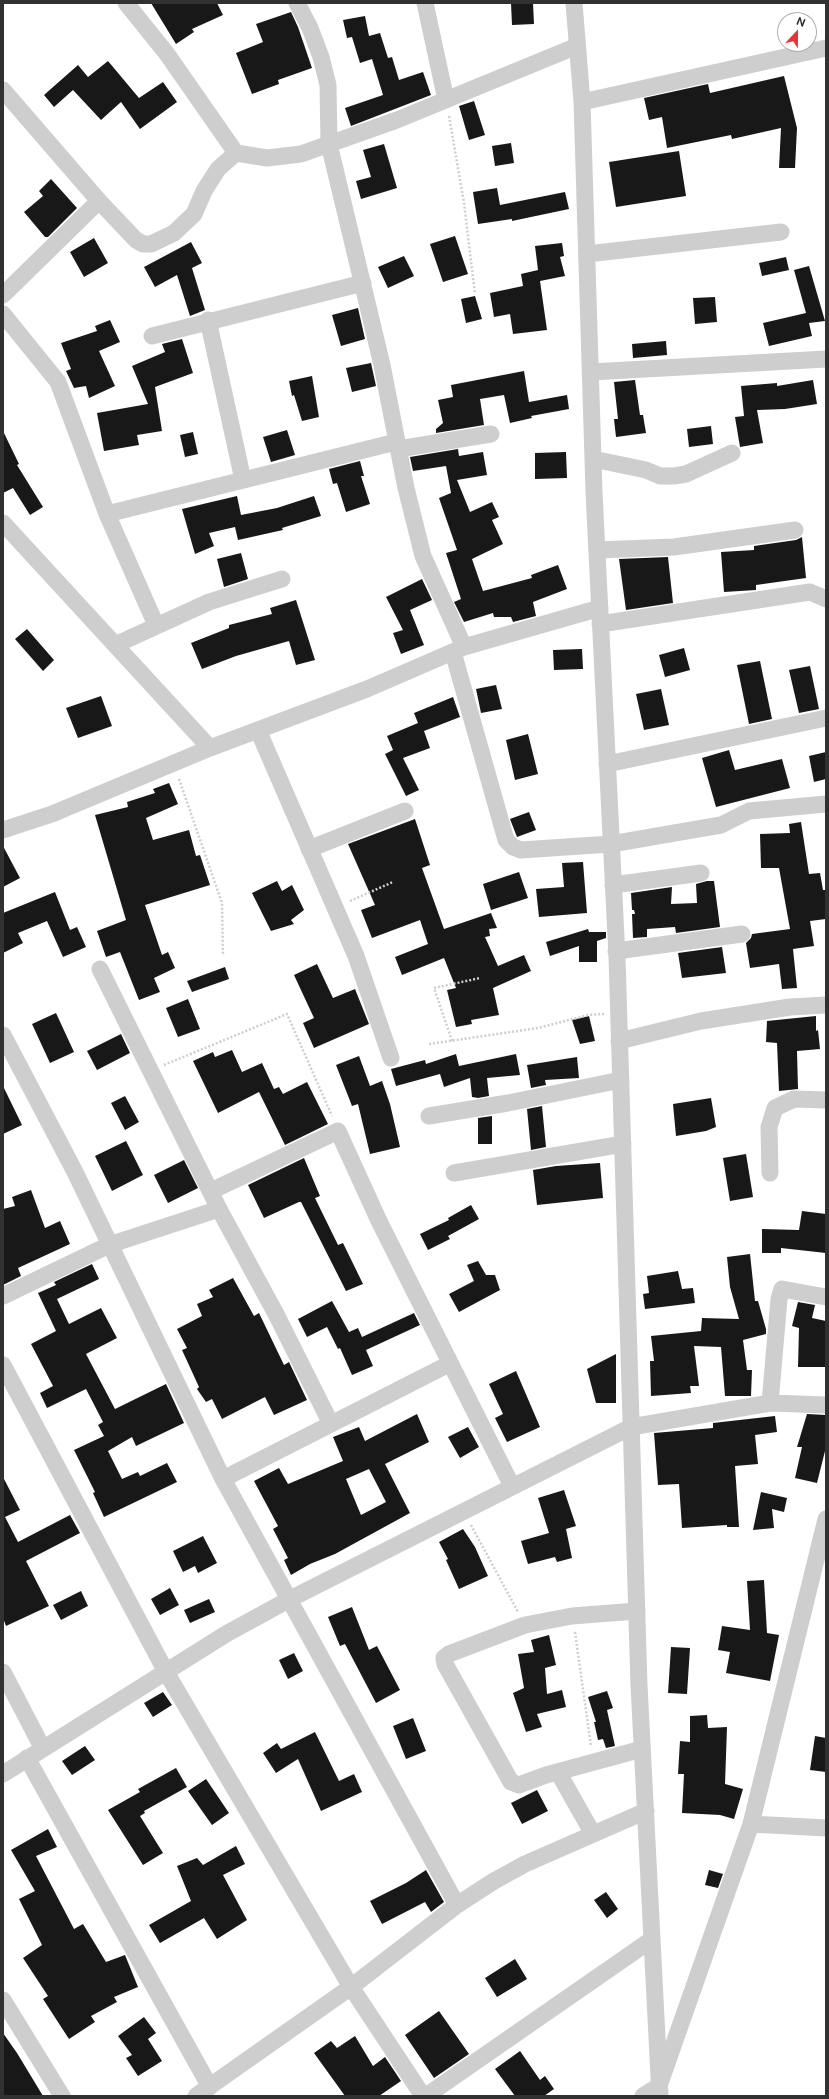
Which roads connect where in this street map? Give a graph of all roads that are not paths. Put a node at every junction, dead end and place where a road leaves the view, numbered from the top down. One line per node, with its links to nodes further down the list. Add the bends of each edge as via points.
1 (126, 3): 11 (street, via 168,54)
2 (297, 3): 10 (street, via 310,28 328,85)
3 (425, 3): 8 (street)
4 (574, 3): 5 (street)
5 (577, 46): 8 (street); 9 (street)
6 (826, 48): 9 (street)
7 (3, 90): 12 (street)
8 (446, 100): 10 (street)
9 (582, 102): 14 (street)
10 (329, 144): 11 (street, via 301,154 267,158); 15 (street)
11 (236, 153): 12 (street, via 218,169 194,214 174,233 151,244 143,244 136,240)
12 (99, 201): 16 (street)
13 (781, 232): 14 (street)
14 (587, 254): 21 (street)
15 (362, 282): 18 (street); 23 (street, via 382,365)
16 (3, 295)
17 (3, 314): 27 (street, via 58,382)
18 (208, 320): 19 (street); 26 (street)
19 (152, 336)
20 (826, 358): 21 (street)
21 (591, 372): 25 (street)
22 (492, 434): 23 (street)
23 (397, 446): 26 (street); 36 (street, via 423,556)
24 (732, 453): 25 (street, via 686,474 674,476 660,476 646,470)
25 (593, 459): 30 (street)
26 (242, 480): 27 (street)
27 (107, 514): 34 (street)
28 (3, 523): 35 (street)
29 (795, 530): 30 (street, via 674,547)
30 (597, 550): 33 (street)
31 (282, 579): 34 (street, via 209,602)
32 (826, 599): 33 (street, via 810,592)
33 (600, 616): 36 (street); 40 (street)
34 (156, 625): 35 (street)
35 (115, 645): 39 (street)
36 (459, 650): 38 (street, via 367,689); 44 (street, via 506,840 521,850)
37 (826, 718): 40 (street)
38 (258, 730): 39 (street); 45 (street)
39 (210, 748): 43 (street, via 52,814)
40 (607, 764): 44 (street)
41 (826, 804): 44 (street, via 749,811 721,825)
42 (405, 811): 45 (street)
43 (3, 830)
44 (611, 844): 47 (street)
45 (309, 849): 54 (street, via 356,956)
46 (700, 873): 47 (street)
47 (613, 885): 49 (street)
48 (742, 934): 49 (street)
49 (616, 951): 53 (street)
50 (100, 969): 61 (street)
51 (826, 1005): 53 (street, via 790,1007 702,1021)
52 (3, 1035): 63 (street, via 75,1172)
53 (619, 1041): 55 (street)
54 (391, 1058)
55 (620, 1080): 57 (street); 58 (street)
56 (826, 1100): 60 (street, via 794,1099 776,1108 769,1127)
57 (428, 1116)
58 (622, 1144): 59 (street); 71 (street)
59 (454, 1172)
60 (770, 1173)
61 (211, 1191): 62 (street); 66 (street, via 338,1131 379,1222)
62 (219, 1209): 63 (street); 70 (street, via 276,1314)
63 (109, 1245): 64 (street); 72 (street)
64 (3, 1296)
65 (826, 1297): 68 (street, via 782,1289)
66 (449, 1364): 70 (street); 73 (street)
67 (3, 1365): 79 (street)
68 (770, 1403): 69 (street); 71 (street)
69 (826, 1405)
70 (331, 1424): 72 (street)
71 (631, 1427): 73 (street); 77 (street)
72 (223, 1479): 76 (street)
73 (512, 1486): 76 (street)
74 (826, 1519): 75 (street)
75 (818, 1582): 86 (street)
76 (290, 1599): 79 (street, via 226,1634); 89 (street)
77 (637, 1611): 81 (street); 83 (street, via 572,1616 525,1624 448,1654 444,1658 511,1782 519,1785)
78 (3, 1672): 80 (street)
79 (166, 1672): 80 (street); 91 (street)
80 (43, 1749): 82 (street)
81 (642, 1749): 83 (street); 85 (street)
82 (27, 1758): 84 (street); 93 (street)
83 (558, 1772): 88 (street)
84 (3, 1774)
85 (646, 1811): 88 (street); 90 (street)
86 (751, 1824): 87 (street); 94 (street)
87 (826, 1828)
88 (593, 1834): 89 (street, via 494,1880)
89 (457, 1905): 91 (street)
90 (651, 1940): 94 (street); 97 (street)
91 (351, 1987): 93 (street); 96 (street)
92 (3, 2000): 95 (street)
93 (203, 2091)
94 (660, 2091): 98 (street)
95 (62, 2096)
96 (423, 2096)
97 (426, 2096)
98 (643, 2096)

